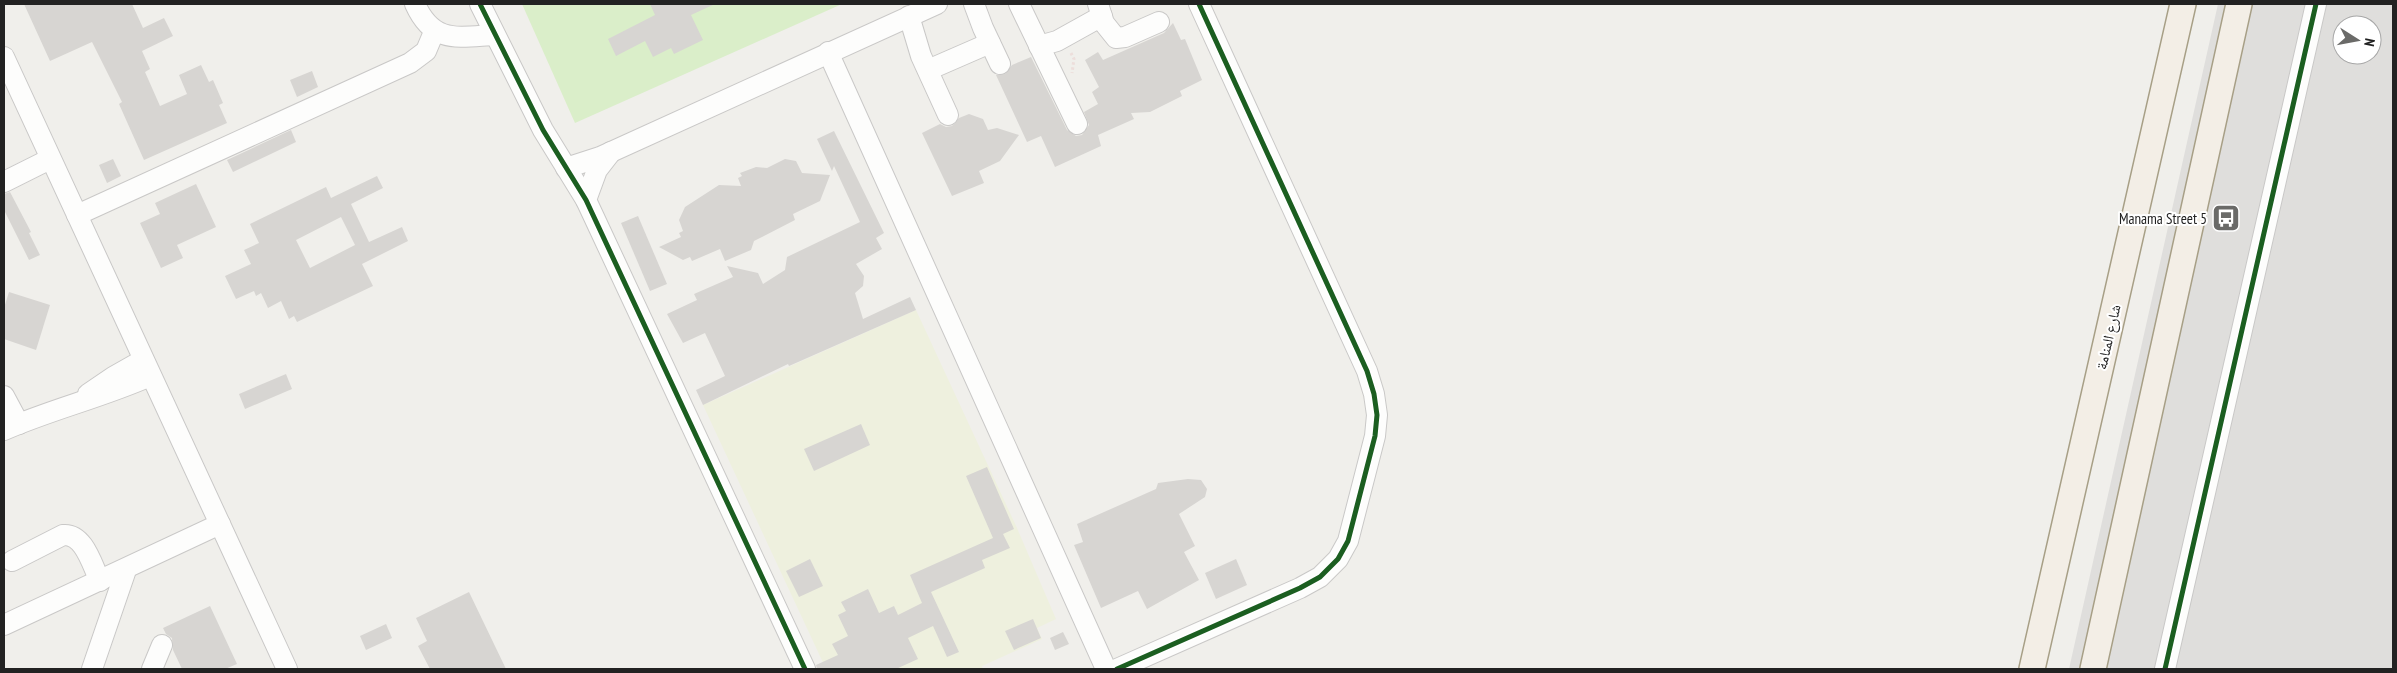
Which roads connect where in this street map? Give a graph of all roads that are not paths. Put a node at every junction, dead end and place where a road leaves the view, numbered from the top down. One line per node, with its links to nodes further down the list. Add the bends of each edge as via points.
1 (415, 4): 13 (street)
2 (480, 4): 14 (street)
3 (937, 4): 11 (street)
4 (974, 4): 15 (street)
5 (1019, 4): 16 (street)
6 (1199, 4): 43 (street, via 1366,371 1378,415 1348,541 1338,559 1320,577)
7 (2183, 4): 44 (main road, شارع المنامة)
8 (2239, 4): 45 (main road)
9 (2316, 4): 46 (street)
10 (1100, 10): 12 (street, via 1112,35 1120,38); 16 (street, via 1057,41)
11 (910, 16): 17 (street); 20 (street)
12 (1159, 22)
13 (434, 32): 14 (street, via 453,37); 28 (street, via 426,51 410,63)
14 (494, 35): 25 (street)
15 (990, 43): 19 (street); 20 (street)
16 (1039, 46): 22 (street)
17 (828, 52): 23 (street); 42 (street)
18 (4, 57): 24 (street)
19 (1000, 64)
20 (928, 70): 21 (street)
21 (948, 115)
22 (1077, 124)
23 (611, 152): 25 (street); 27 (street, via 597,170)
24 (50, 159): 26 (street); 28 (street)
25 (566, 168): 27 (street)
26 (4, 182)
27 (586, 200): 41 (street)
28 (77, 215): 29 (street)
29 (147, 368): 31 (street, via 109,394 78,401); 32 (street)
30 (4, 396): 31 (street)
31 (11, 427)
32 (220, 524): 34 (street); 40 (street)
33 (12, 561): 35 (street, via 62,535 70,535 81,544)
34 (126, 570): 35 (street); 38 (street)
35 (100, 581): 36 (street)
36 (4, 625)
37 (162, 645): 39 (street)
38 (92, 669)
39 (152, 669)
40 (287, 669)
41 (805, 669)
42 (1106, 669)
43 (1117, 669)
44 (2032, 669)
45 (2093, 669)
46 (2165, 669)

